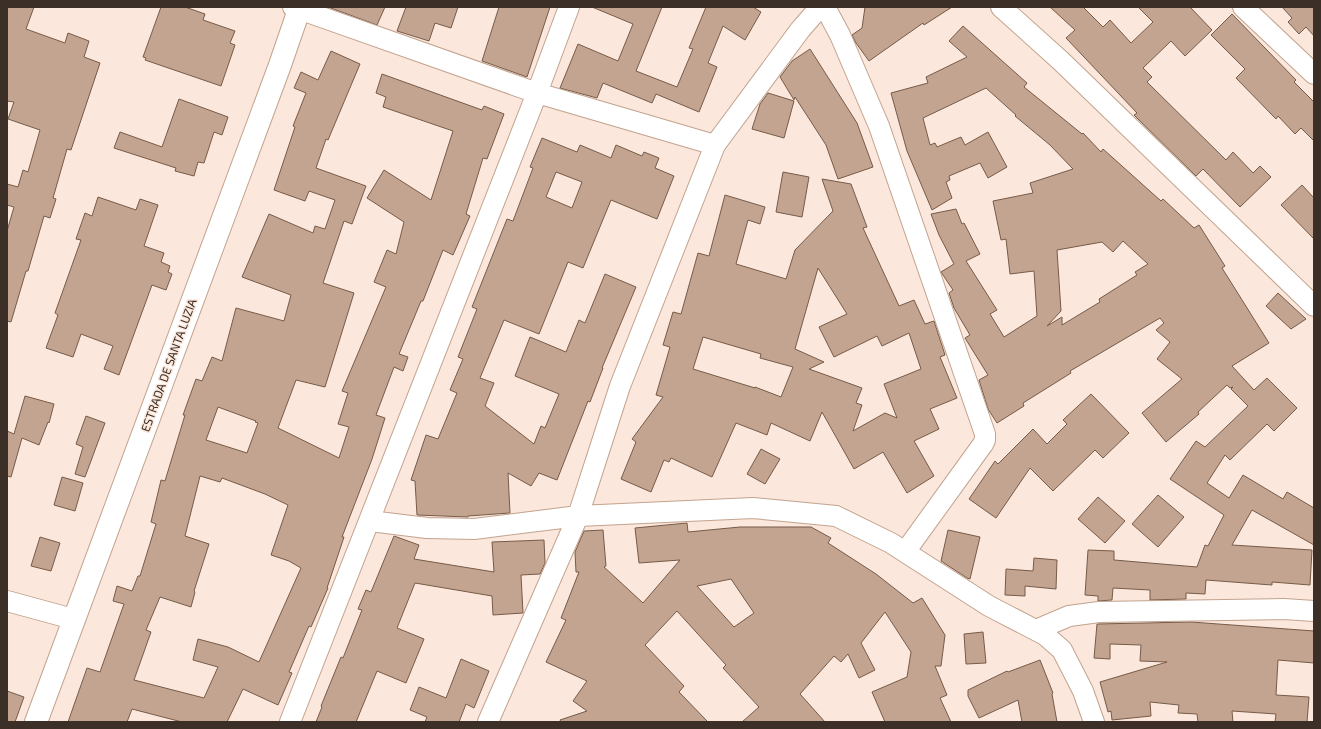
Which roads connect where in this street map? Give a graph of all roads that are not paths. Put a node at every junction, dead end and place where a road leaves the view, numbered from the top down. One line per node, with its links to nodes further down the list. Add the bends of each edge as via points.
1 (569, 7): 8 (street)
2 (820, 7): 9 (street)
3 (825, 7): 13 (street, via 840,35 879,126 985,434 983,444)
4 (1001, 7): 10 (street, via 1066,66)
5 (1243, 7): 7 (street)
6 (297, 8): 8 (street); 16 (street, ESTRADA DE SANTA LUZIA, via 280,64)
7 (1314, 74)
8 (538, 93): 9 (street); 12 (street)
9 (715, 145): 11 (street, via 620,386)
10 (1314, 306)
11 (578, 516): 12 (street, via 474,529 427,528); 13 (street, via 753,508 836,516); 20 (street)
12 (370, 521): 19 (street)
13 (905, 552): 17 (street, via 989,606)
14 (7, 601): 16 (street)
15 (1314, 611): 17 (street, via 1284,608 1098,612 1069,616)
16 (73, 620): 18 (street, ESTRADA DE SANTA LUZIA)
17 (1036, 630): 21 (street, via 1062,650 1083,691)
18 (36, 722)
19 (290, 722)
20 (488, 722)
21 (1094, 722)

